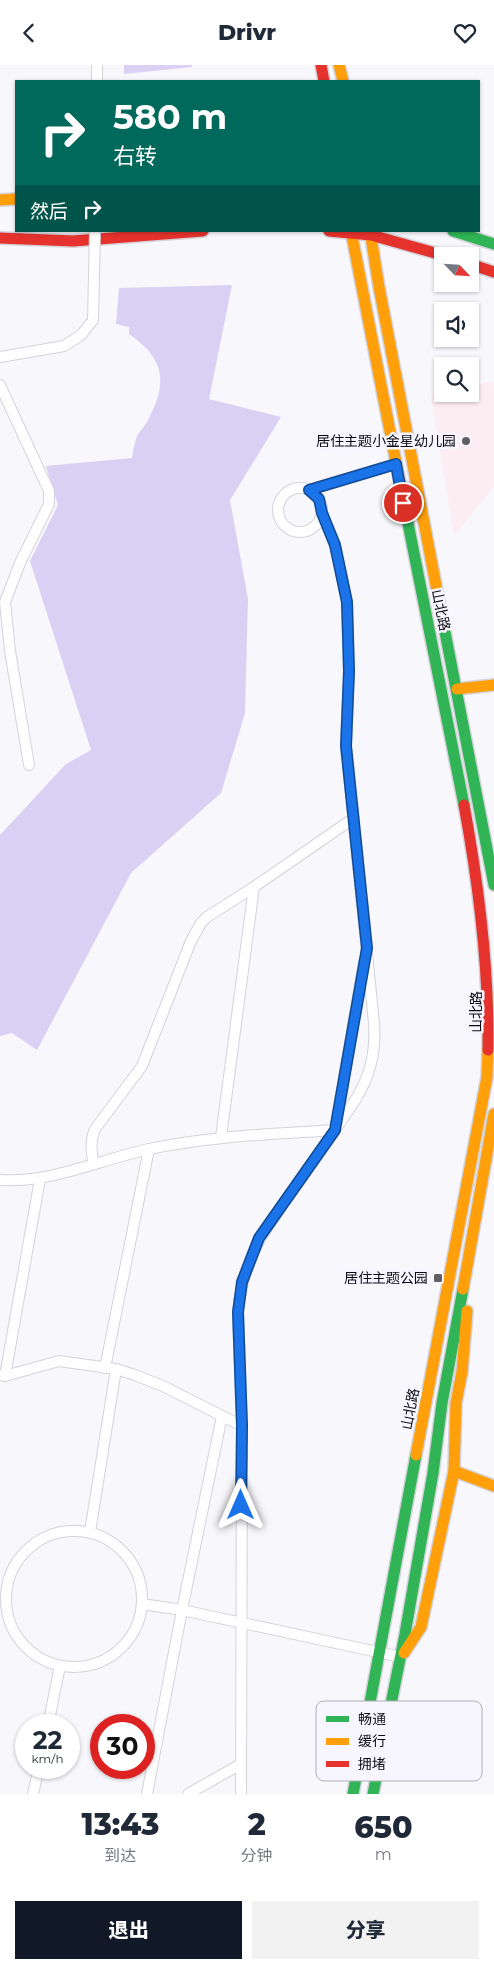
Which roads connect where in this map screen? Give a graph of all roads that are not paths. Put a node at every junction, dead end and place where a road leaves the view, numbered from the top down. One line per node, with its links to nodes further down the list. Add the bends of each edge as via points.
1 (98, 65): 4 (street)
2 (321, 65): 5 (main road)
3 (339, 65): 6 (main road)
4 (97, 80)
5 (324, 80)
6 (342, 80)
7 (15, 199): 8 (main road)
8 (0, 200)
9 (95, 232): 19 (street, bridge, via 93,320 81,335 64,346)
10 (190, 232): 14 (main road, via 73,241)
11 (352, 232): 13 (main road); 21 (main road, 山北路)
12 (456, 232): 15 (main road)
13 (371, 233): 16 (main road); 25 (main road, 山北路)
14 (0, 238)
15 (494, 244)
16 (434, 252)
17 (479, 267): 18 (main road)
18 (494, 272)
19 (0, 357)
20 (0, 385): 26 (street, via 49,491 49,505 5,602)
21 (396, 464): 22 (street); 49 (main road, 山北路, via 475,857 489,953 492,1015 487,1077)
22 (309, 490): 23 (street, via 319,499); 23 (street, via 302,488 288,492 279,503 279,517 288,529 302,532 315,526)
23 (322, 513): 27 (street, via 335,545 347,602 346,746)
24 (494, 685): 25 (main road)
25 (457, 689): 28 (main road, 山北路)
26 (29, 765)
27 (354, 818): 29 (street); 30 (street)
28 (494, 885)
29 (254, 887): 33 (street); 35 (street, via 207,917 196,930 142,1066 95,1129 90,1149)
30 (367, 948): 32 (street); 32 (street, via 374,1054 368,1079)
31 (494, 1114): 38 (main road)
32 (335, 1130): 33 (street); 42 (street, via 259,1238 242,1282 238,1312)
33 (221, 1137): 34 (street)
34 (148, 1149): 35 (street); 39 (street)
35 (94, 1164): 36 (street)
36 (40, 1179): 37 (street); 40 (street)
37 (0, 1180)
38 (474, 1233): 43 (main road, via 462,1373 455,1408); 50 (main road, via 442,1403)
39 (111, 1369): 40 (street, via 59,1361); 41 (street, via 163,1386); 45 (street)
40 (2, 1375)
41 (222, 1416): 42 (street); 47 (street)
42 (242, 1426): 48 (street)
43 (454, 1471): 44 (main road); 50 (main road, via 421,1627)
44 (494, 1486)
45 (90, 1532): 46 (street, via 110,1541 135,1568); 51 (street, via 71,1530 50,1535 31,1546 16,1562 7,1583 6,1604 11,1626 23,1644 39,1658)
46 (142, 1604): 47 (street); 51 (street, via 136,1627 117,1651 104,1660 83,1667)
47 (182, 1610): 48 (street); 60 (street)
48 (241, 1624): 49 (street); 55 (street)
49 (380, 1653): 50 (street); 52 (main road, 山北路)
50 (401, 1657): 53 (main road)
51 (60, 1666): 54 (street)
52 (371, 1701)
53 (392, 1701)
54 (50, 1714)
55 (241, 1764): 61 (street); 62 (street)
56 (36, 1779): 59 (street)
57 (355, 1781): 63 (main road, 山北路)
58 (376, 1781): 64 (main road)
59 (33, 1794)
60 (147, 1794)
61 (188, 1794)
62 (241, 1794)
63 (353, 1794)
64 (373, 1794)

